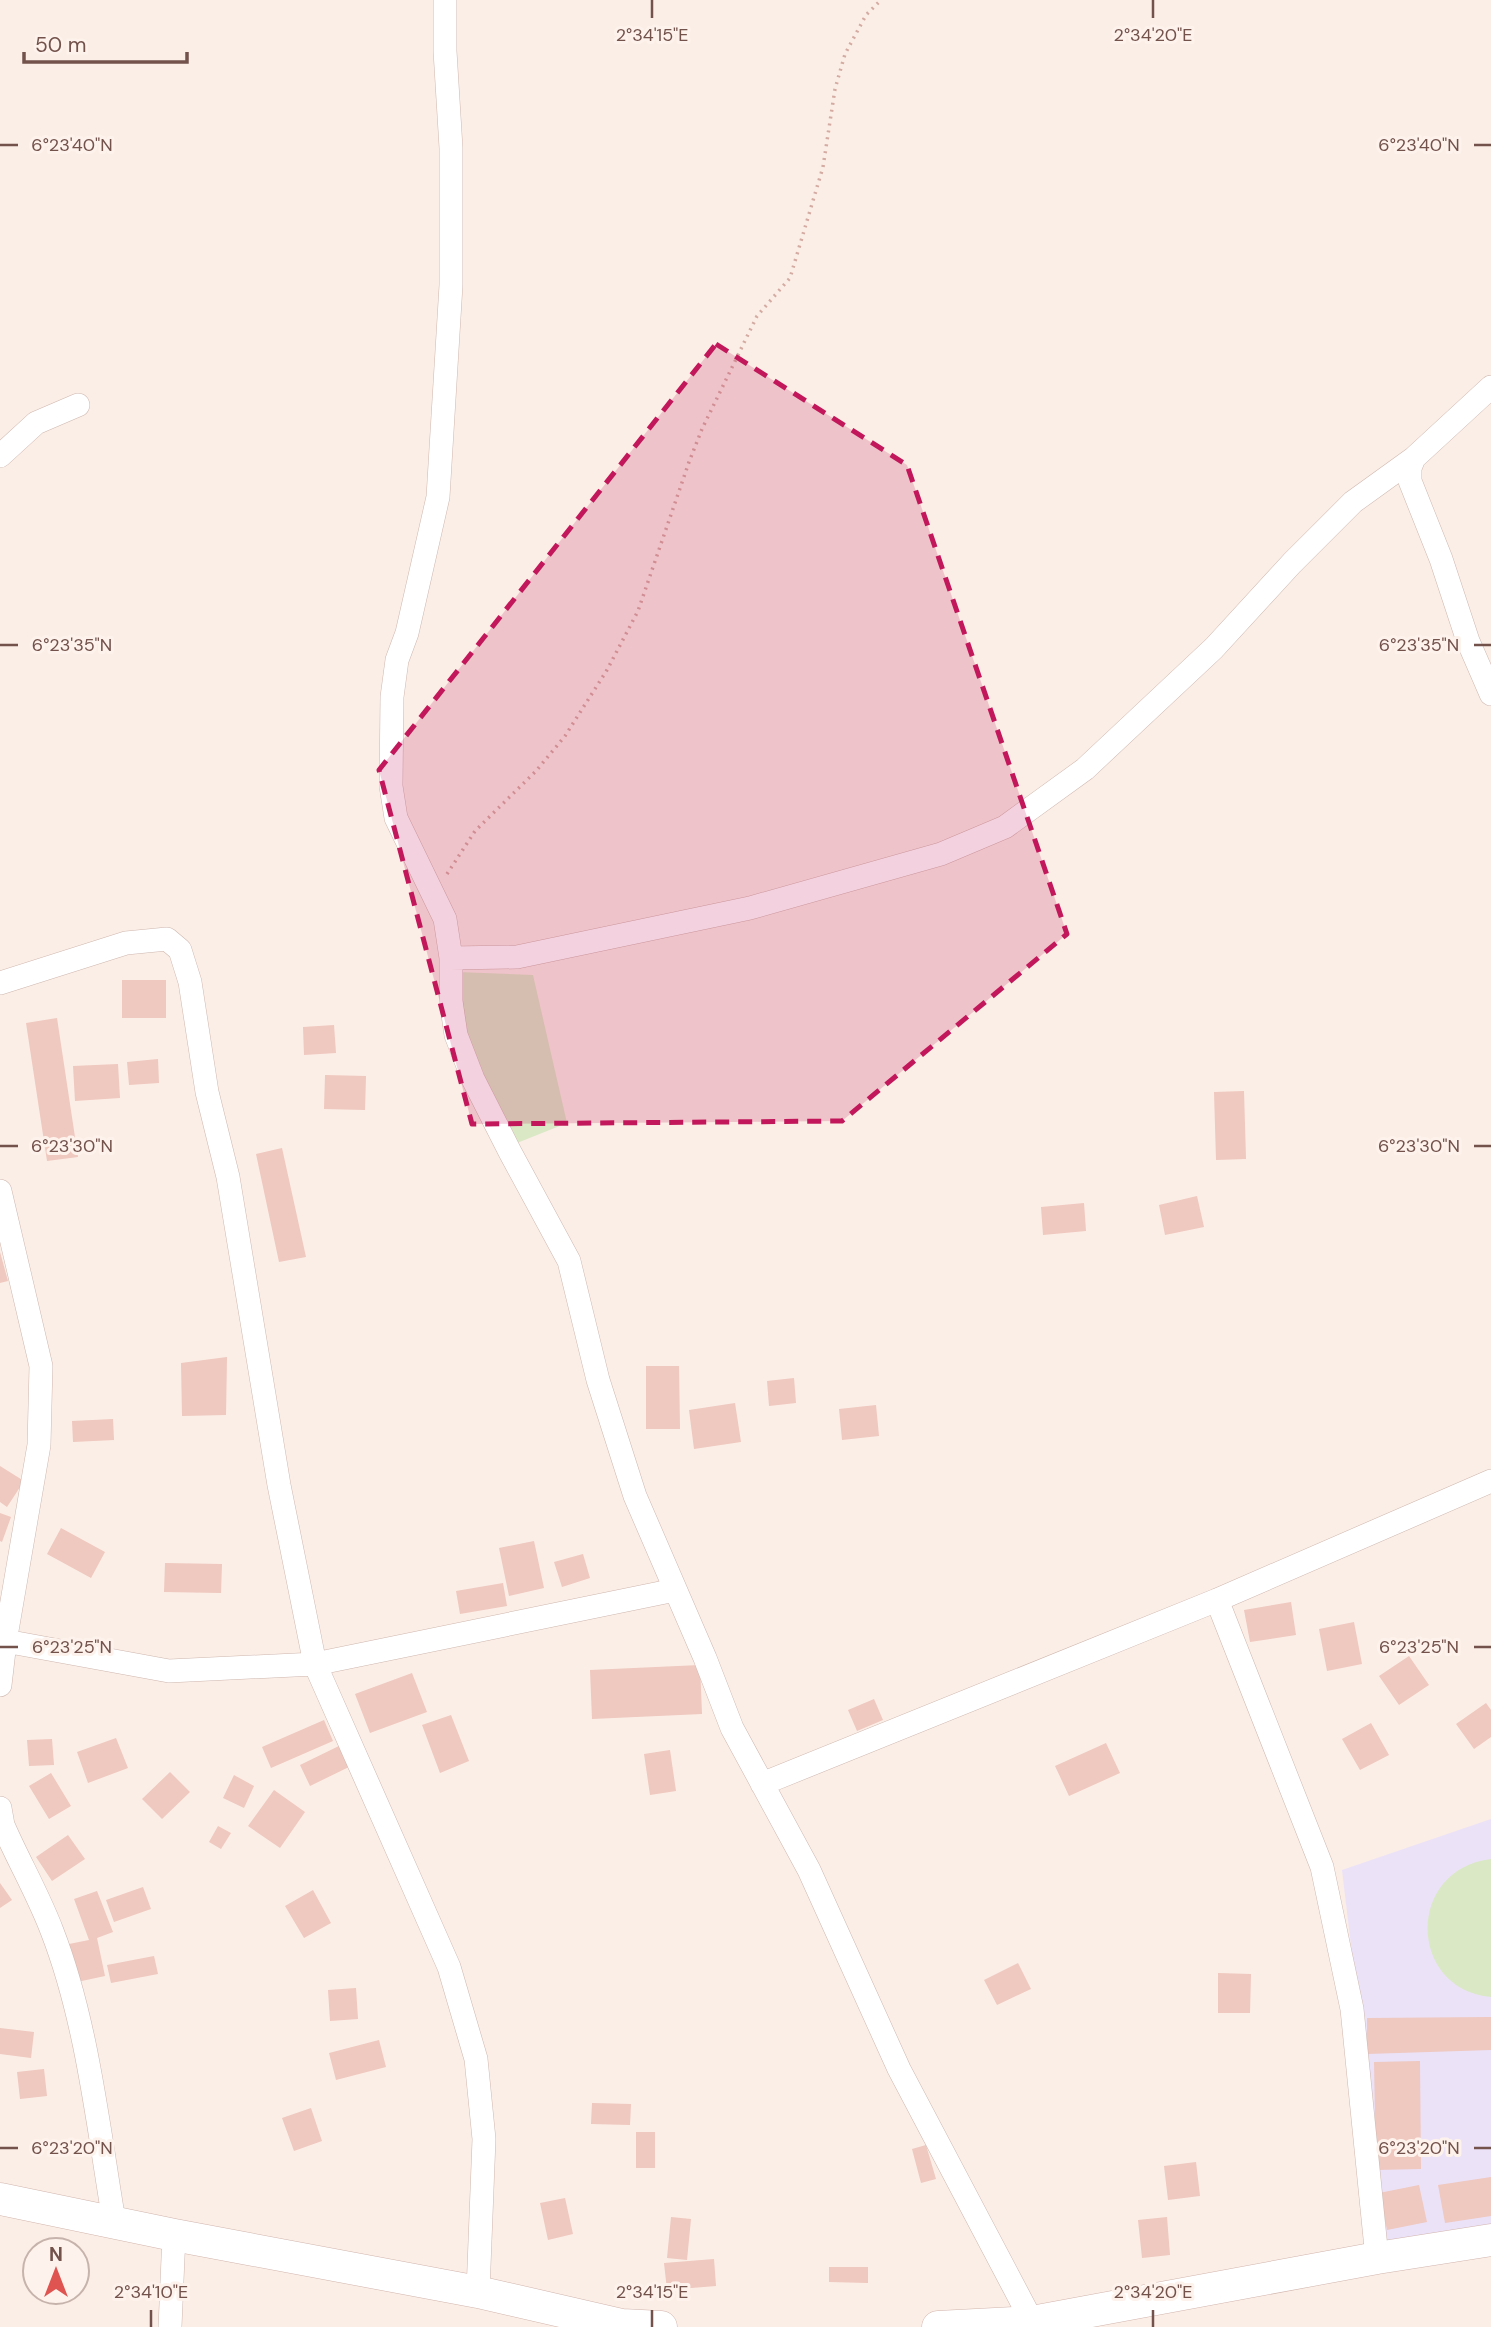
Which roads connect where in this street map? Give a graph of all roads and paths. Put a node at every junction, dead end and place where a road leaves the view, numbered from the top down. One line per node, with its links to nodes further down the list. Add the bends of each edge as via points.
1 (446, 0): 8 (street, via 451,285 438,497 397,660 391,774 396,818)
2 (881, 0): 8 (path, via 866,15 845,54 823,167 790,278 757,316 702,429 638,611 565,736 475,831)
3 (1491, 387): 6 (street)
4 (78, 405): 5 (street, via 36,423)
5 (0, 456)
6 (1414, 458): 7 (street, via 1410,481); 9 (street, via 1353,502 1214,648 1085,768 1005,827 941,854 750,908 517,957)
7 (1491, 695)
8 (434, 893): 9 (street, via 445,919)
9 (451, 958): 14 (street, via 456,1035 510,1153 569,1261 598,1380 635,1496)
10 (0, 983): 17 (street, via 126,943 167,939 180,950 228,1177 278,1485)
11 (0, 1191): 12 (street)
12 (3, 1216): 16 (street, via 41,1366 39,1445)
13 (1491, 1480): 15 (street)
14 (675, 1590): 17 (street); 19 (street, via 732,1728)
15 (1217, 1600): 19 (street); 25 (street, via 1322,1867 1352,2010)
16 (2, 1641): 17 (street, via 169,1671); 18 (street)
17 (315, 1664): 26 (street, via 449,1966 476,2059 484,2139)
18 (0, 1685)
19 (762, 1784): 27 (street, via 809,1870 899,2069)
20 (0, 1808): 22 (street, via 3,1825 52,1930 73,2000)
21 (0, 2199): 22 (street)
22 (114, 2221): 23 (street)
23 (174, 2235): 26 (street); 28 (street)
24 (1491, 2240): 25 (street)
25 (1377, 2258): 27 (street)
26 (478, 2292): 29 (street, via 622,2325)
27 (1034, 2325): 30 (street)
28 (170, 2327)
29 (661, 2327)
30 (938, 2327)

